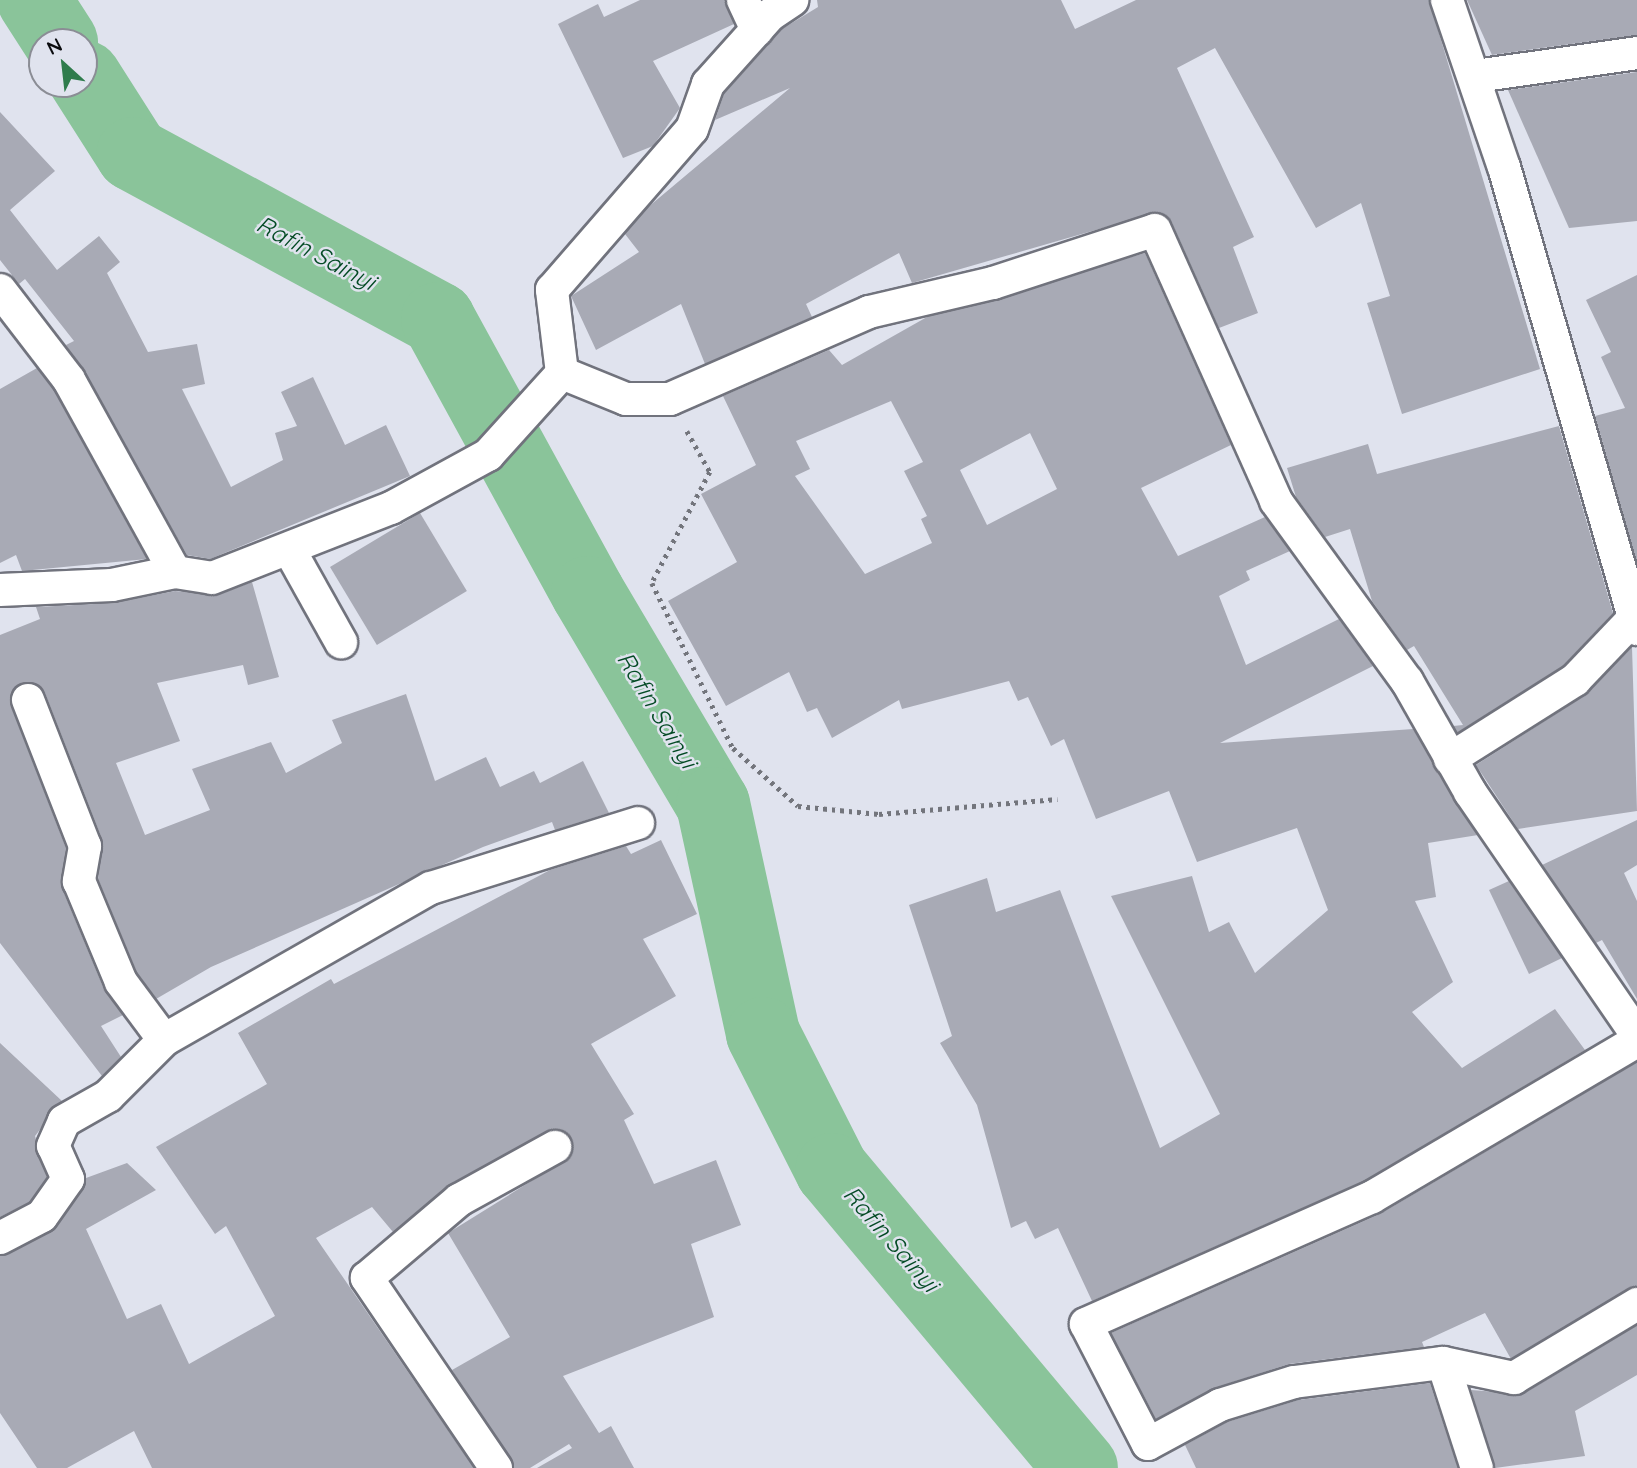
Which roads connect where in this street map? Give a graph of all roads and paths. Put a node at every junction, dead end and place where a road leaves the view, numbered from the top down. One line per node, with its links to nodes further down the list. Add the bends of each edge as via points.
1 (743, 0): 4 (street)
2 (792, 0): 4 (street)
3 (1447, 0): 6 (street)
4 (757, 30): 8 (street, via 708,84 692,129 552,290)
5 (1637, 53): 6 (street)
6 (1476, 76): 13 (street)
7 (0, 290): 11 (street, via 69,380)
8 (562, 373): 9 (street, via 626,399); 10 (street, via 488,455 391,508)
9 (670, 399): 16 (street, via 869,312 993,283 1155,230 1276,501 1407,681); 17 (path, via 710,472 652,583 733,748 798,806 880,814)
10 (289, 550): 11 (street, via 212,578); 14 (street)
11 (175, 572): 12 (street, via 112,585)
12 (0, 590)
13 (1635, 621): 16 (street, via 1575,680)
14 (341, 642)
15 (28, 700): 20 (street, via 85,846 79,881 121,982)
16 (1450, 759): 19 (street)
17 (1057, 799)
18 (638, 822): 20 (street, via 431,888)
19 (1637, 1035)
20 (164, 1040): 23 (street, via 108,1096 64,1121 53,1146 68,1179 42,1216)
21 (1637, 1041): 25 (street, via 1372,1197 1086,1324 1149,1444 1220,1405 1294,1382)
22 (555, 1147): 26 (street, via 459,1200 367,1278)
23 (0, 1238)
24 (1637, 1304): 25 (street, via 1514,1378)
25 (1443, 1363): 27 (street)
26 (496, 1468)
27 (1477, 1468)

